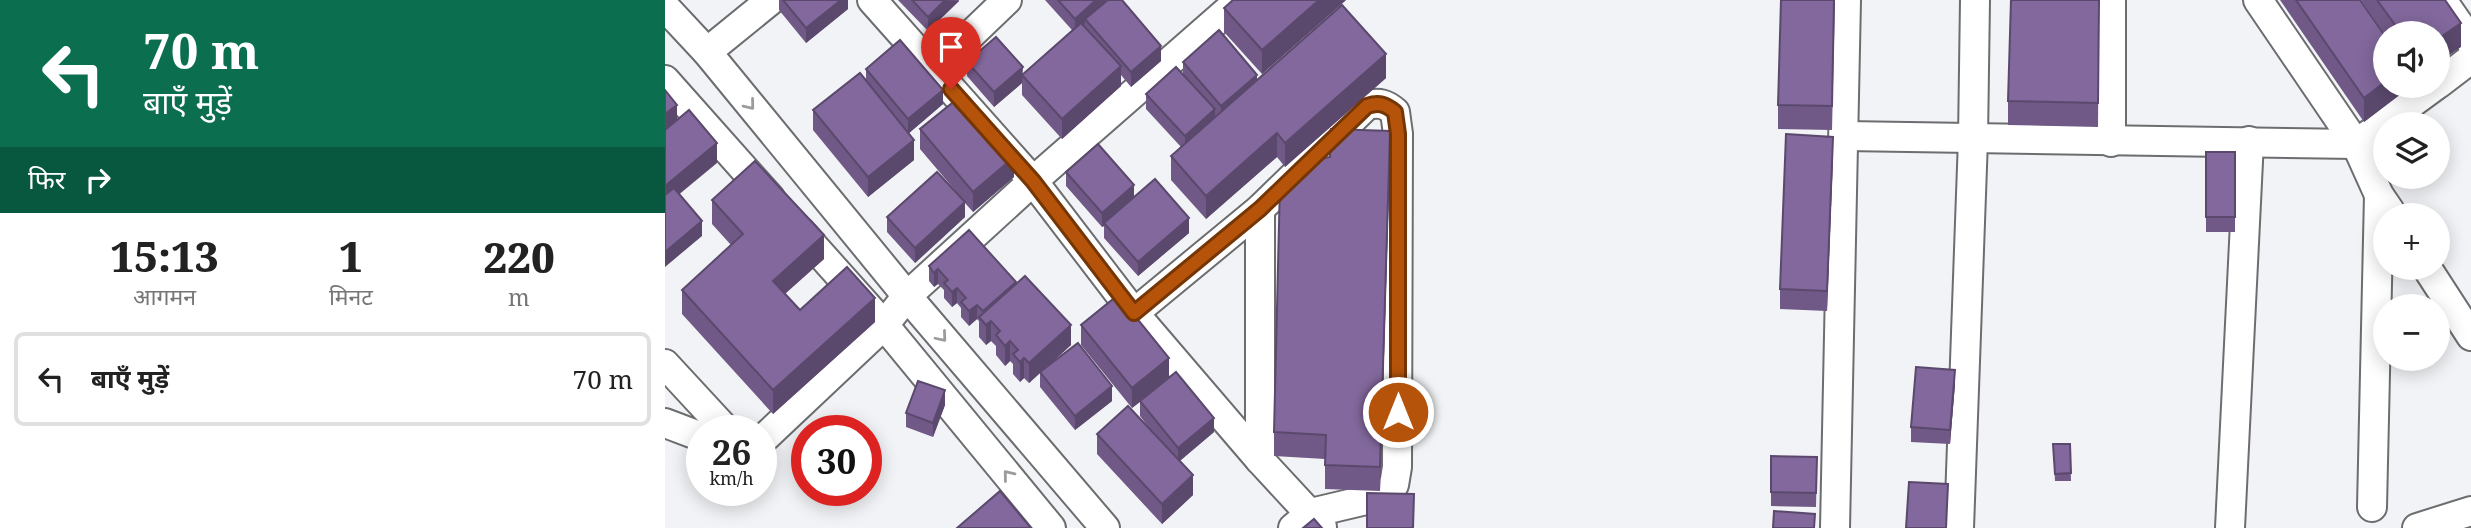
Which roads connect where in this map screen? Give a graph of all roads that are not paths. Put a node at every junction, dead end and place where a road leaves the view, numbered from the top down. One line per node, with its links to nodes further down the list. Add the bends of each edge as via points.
1 (771, 0): 12 (street)
2 (871, 0): 14 (street)
3 (1007, 0): 14 (street)
4 (1240, 0): 23 (street)
5 (1846, 0): 18 (street)
6 (1975, 0): 19 (street)
7 (2111, 0): 21 (street)
8 (2258, 0): 22 (street)
9 (2442, 0): 11 (street)
10 (665, 6): 12 (street)
11 (2471, 42)
12 (707, 52): 28 (street, one-way to 28)
13 (2471, 59): 15 (street)
14 (934, 70): 23 (street)
15 (2450, 75)
16 (665, 80): 30 (street)
17 (2418, 98): 22 (street)
18 (1845, 136): 19 (street); 43 (street)
19 (1973, 139): 21 (street); 44 (street)
20 (2249, 141): 21 (street); 22 (street); 45 (street)
21 (2111, 142)
22 (2355, 144): 24 (street)
23 (1033, 181): 28 (street); 29 (street)
24 (2385, 203)
25 (1260, 209): 29 (street); 37 (street); 40 (street, via 1367,106 1387,105 1395,112 1398,467 1394,485 1383,496)
26 (2383, 280): 38 (street)
27 (2435, 280): 31 (street)
28 (907, 296): 30 (street); 42 (street, one-way to 42)
29 (1134, 313): 37 (street)
30 (884, 325): 35 (street); 41 (street, one-way to 30)
31 (2471, 336)
32 (665, 364): 33 (street)
33 (712, 415)
34 (665, 423): 36 (street)
35 (777, 426)
36 (686, 431)
37 (1260, 460): 40 (street)
38 (2372, 507)
39 (2471, 511): 46 (street)
40 (1309, 523)
41 (1051, 528)
42 (1105, 528)
43 (1835, 528)
44 (1959, 528)
45 (2230, 528)
46 (2417, 528)

